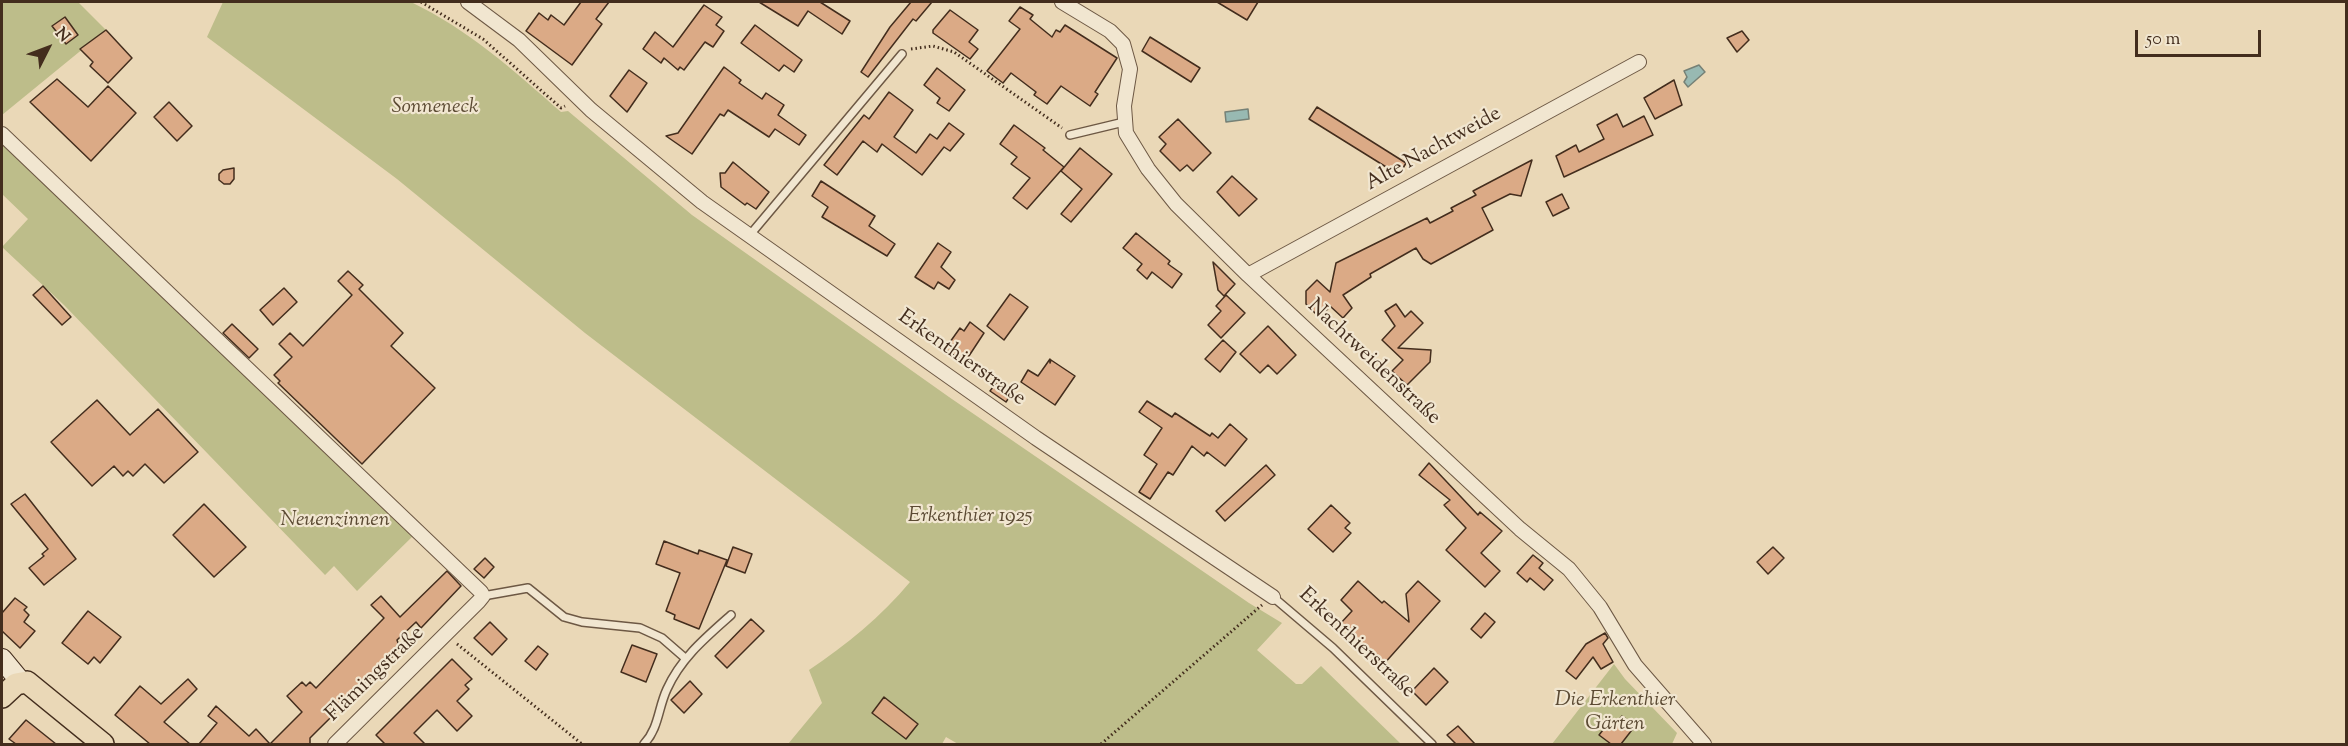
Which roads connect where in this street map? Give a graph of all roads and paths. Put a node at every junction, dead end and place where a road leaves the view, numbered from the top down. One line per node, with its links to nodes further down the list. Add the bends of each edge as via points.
1 (421, 2): 6 (path, via 483,39 561,108)
2 (468, 2): 6 (street, Erkenthierstraße, via 519,40)
3 (1062, 2): 7 (street, Nachtweidenstraße, via 1110,31 1127,52 1130,69)
4 (902, 54): 9 (path, via 916,47 933,46 954,52); 10 (lane)
5 (1640, 62): 11 (street, Alte Nachtweide)
6 (578, 98): 10 (street, Erkenthierstraße, via 671,178)
7 (1124, 122): 9 (lane); 11 (street, Nachtweidenstraße, via 1132,144 1158,183)
8 (2, 134): 12 (street)
9 (1070, 135)
10 (749, 236): 13 (street, Erkenthierstraße, via 1064,458)
11 (1248, 275): 26 (street, Nachtweidenstraße, via 1520,529 1569,569 1600,607 1635,665)
12 (483, 596): 15 (street); 16 (lane, via 528,588 564,617 640,628 662,638)
13 (1273, 597): 24 (path); 25 (lane, Erkenthierstraße, via 1333,648)
14 (730, 615): 16 (lane)
15 (446, 636): 21 (street, Flämingstraße); 22 (path)
16 (685, 658): 23 (lane, via 665,691 655,727)
17 (2, 659): 18 (street)
18 (21, 682): 19 (main road); 20 (main road, via 33,686)
19 (2, 697)
20 (103, 744)
21 (335, 744)
22 (582, 744)
23 (644, 744)
24 (1101, 744)
25 (1432, 744)
26 (1704, 744)

